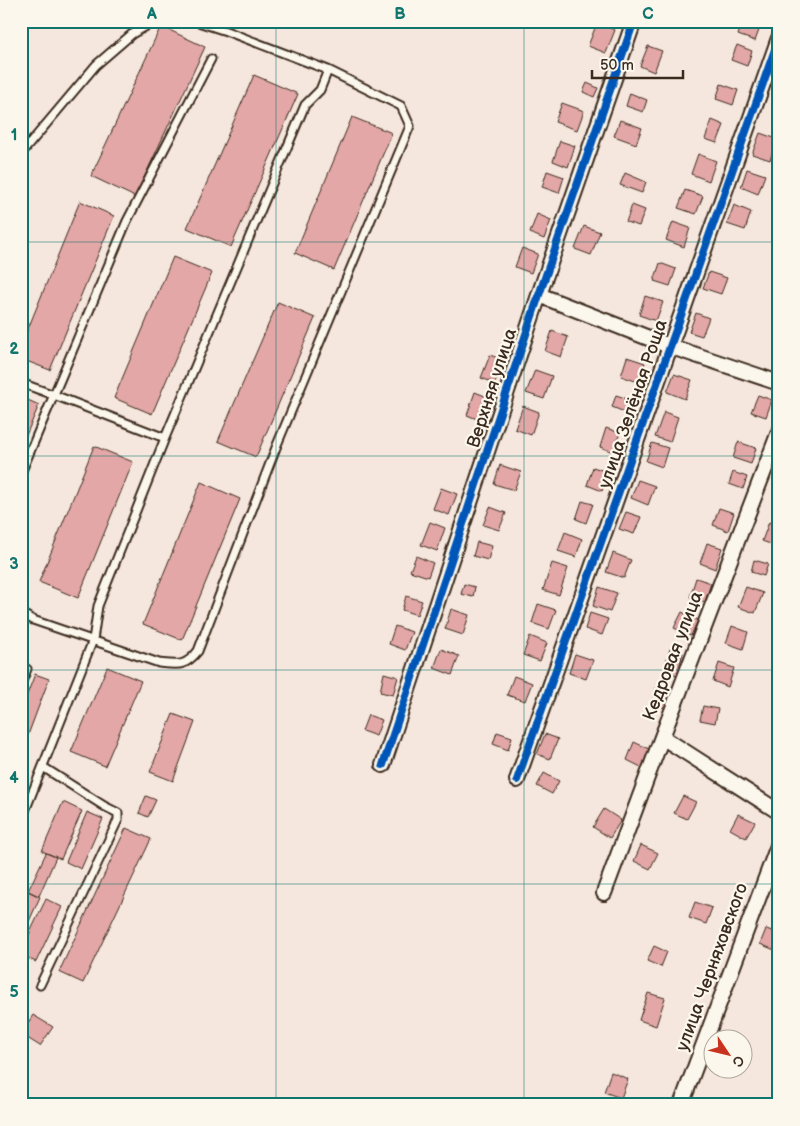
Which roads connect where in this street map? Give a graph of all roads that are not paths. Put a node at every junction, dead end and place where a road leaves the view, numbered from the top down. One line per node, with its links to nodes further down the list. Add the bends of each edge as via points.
1 (156, 21): 7 (lane, via 132,34 96,65)
2 (195, 21): 6 (lane)
3 (634, 21): 8 (street, Верхняя улица)
4 (779, 38): 9 (street, улица Зелёная Роща)
5 (211, 59): 12 (lane, via 127,221)
6 (328, 70): 14 (lane, via 320,90 305,105); 17 (lane, via 401,106 410,126 277,445 198,651 179,665 160,663)
7 (21, 154)
8 (539, 295): 9 (street); 21 (street, Верхняя улица)
9 (669, 346): 11 (street); 23 (street, улица Зелёная Роща)
10 (21, 383): 12 (lane)
11 (779, 383)
12 (54, 394): 14 (lane); 15 (lane)
13 (779, 432): 20 (street, Кедровая улица)
14 (165, 438): 17 (lane, via 98,606)
15 (21, 473)
16 (21, 614): 17 (lane)
17 (93, 640): 22 (lane)
18 (27, 670): 19 (lane)
19 (21, 684)
20 (662, 737): 24 (street); 27 (street, Кедровая улица)
21 (383, 765)
22 (43, 767): 25 (lane); 28 (lane, via 118,813 118,820)
23 (517, 780)
24 (779, 812)
25 (21, 821)
26 (779, 843): 29 (street, улица Черняховского)
27 (604, 893)
28 (40, 985)
29 (681, 1105)

